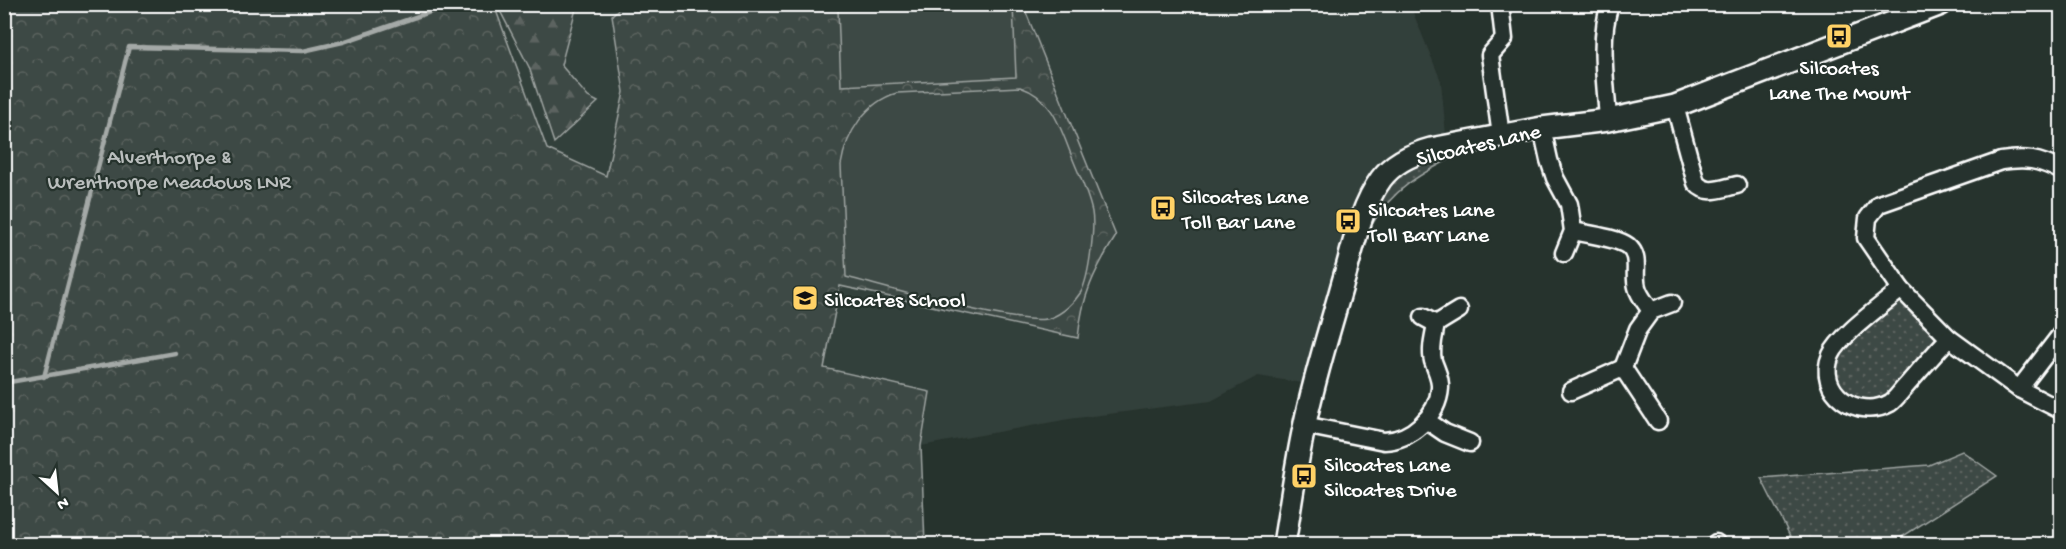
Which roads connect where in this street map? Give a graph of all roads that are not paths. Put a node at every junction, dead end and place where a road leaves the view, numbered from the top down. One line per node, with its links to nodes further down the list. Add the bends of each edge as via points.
1 (1500, 4): 7 (street, via 1504,39 1490,55)
2 (1610, 4): 5 (street, via 1604,46)
3 (1941, 4): 4 (street, Silcoates Lane)
4 (1675, 106): 5 (street, Silcoates Lane); 9 (street, via 1695,183 1709,191)
5 (1608, 120): 6 (street, Silcoates Lane)
6 (1542, 128): 7 (street, Silcoates Lane); 10 (street, via 1552,169 1569,204)
7 (1501, 136): 24 (street, Silcoates Lane, via 1416,153 1398,163 1373,191 1361,220)
8 (2061, 171): 12 (street, via 2038,160 2001,161 1879,204 1868,218 1866,238)
9 (1737, 185)
10 (1573, 231): 11 (street); 15 (street, via 1627,244 1636,260 1637,288)
11 (1564, 254)
12 (1901, 289): 17 (street); 17 (street, via 1838,344 1830,357 1827,372 1838,398 1862,408 1891,402)
13 (1672, 303): 15 (street)
14 (1459, 310): 22 (street, via 1430,320 1440,387)
15 (1651, 311): 18 (street, via 1638,329)
16 (2061, 333): 19 (street)
17 (1949, 338): 19 (street)
18 (1623, 368): 20 (street); 23 (street)
19 (2019, 389): 21 (street)
20 (1571, 391)
21 (2061, 411)
22 (1426, 420): 24 (street, via 1406,436 1384,441); 25 (street, via 1444,433)
23 (1658, 421)
24 (1304, 425): 26 (street, Silcoates Lane)
25 (1470, 443)
26 (1284, 544)

